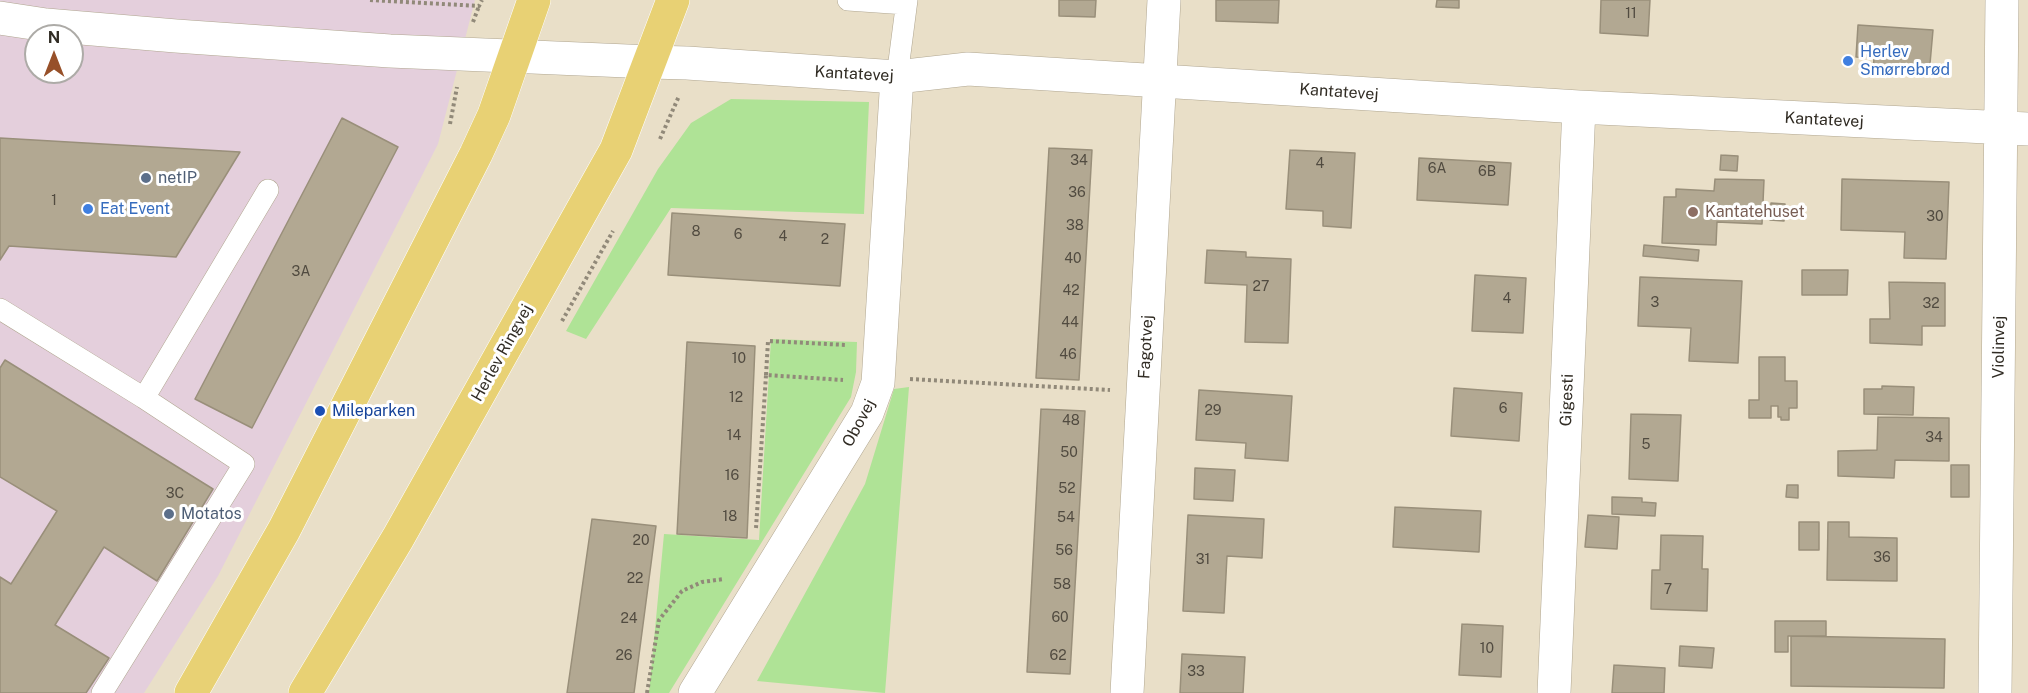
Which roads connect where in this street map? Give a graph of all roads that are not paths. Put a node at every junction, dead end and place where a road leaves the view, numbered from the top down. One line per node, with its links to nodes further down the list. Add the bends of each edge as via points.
1 (534, 0): 8 (main road)
2 (673, 0): 9 (main road, Herlev Ringvej)
3 (848, 0): 6 (lane)
4 (1164, 0): 11 (street, Fagotvej)
5 (2002, 0): 13 (street, Violinvej)
6 (906, 2): 10 (lane)
7 (0, 18): 8 (street, via 176,36)
8 (513, 58): 9 (street); 18 (main road, via 476,154 366,372 284,530)
9 (651, 62): 10 (street, Kantatevej); 19 (main road, Herlev Ringvej, via 616,150 398,538)
10 (897, 77): 11 (street, Kantatevej, via 968,69); 20 (street, Obovej, via 880,369 867,413)
11 (1159, 81): 12 (street, Kantatevej); 21 (street, Fagotvej)
12 (1579, 107): 13 (street, Kantatevej); 22 (street, Gigesti)
13 (2015, 129): 23 (street, Violinvej)
14 (268, 190): 16 (lane)
15 (0, 309): 16 (lane)
16 (144, 398): 17 (lane, via 243,464)
17 (102, 693)
18 (191, 693)
19 (305, 693)
20 (695, 693)
21 (1127, 693)
22 (1554, 693)
23 (1995, 693)

